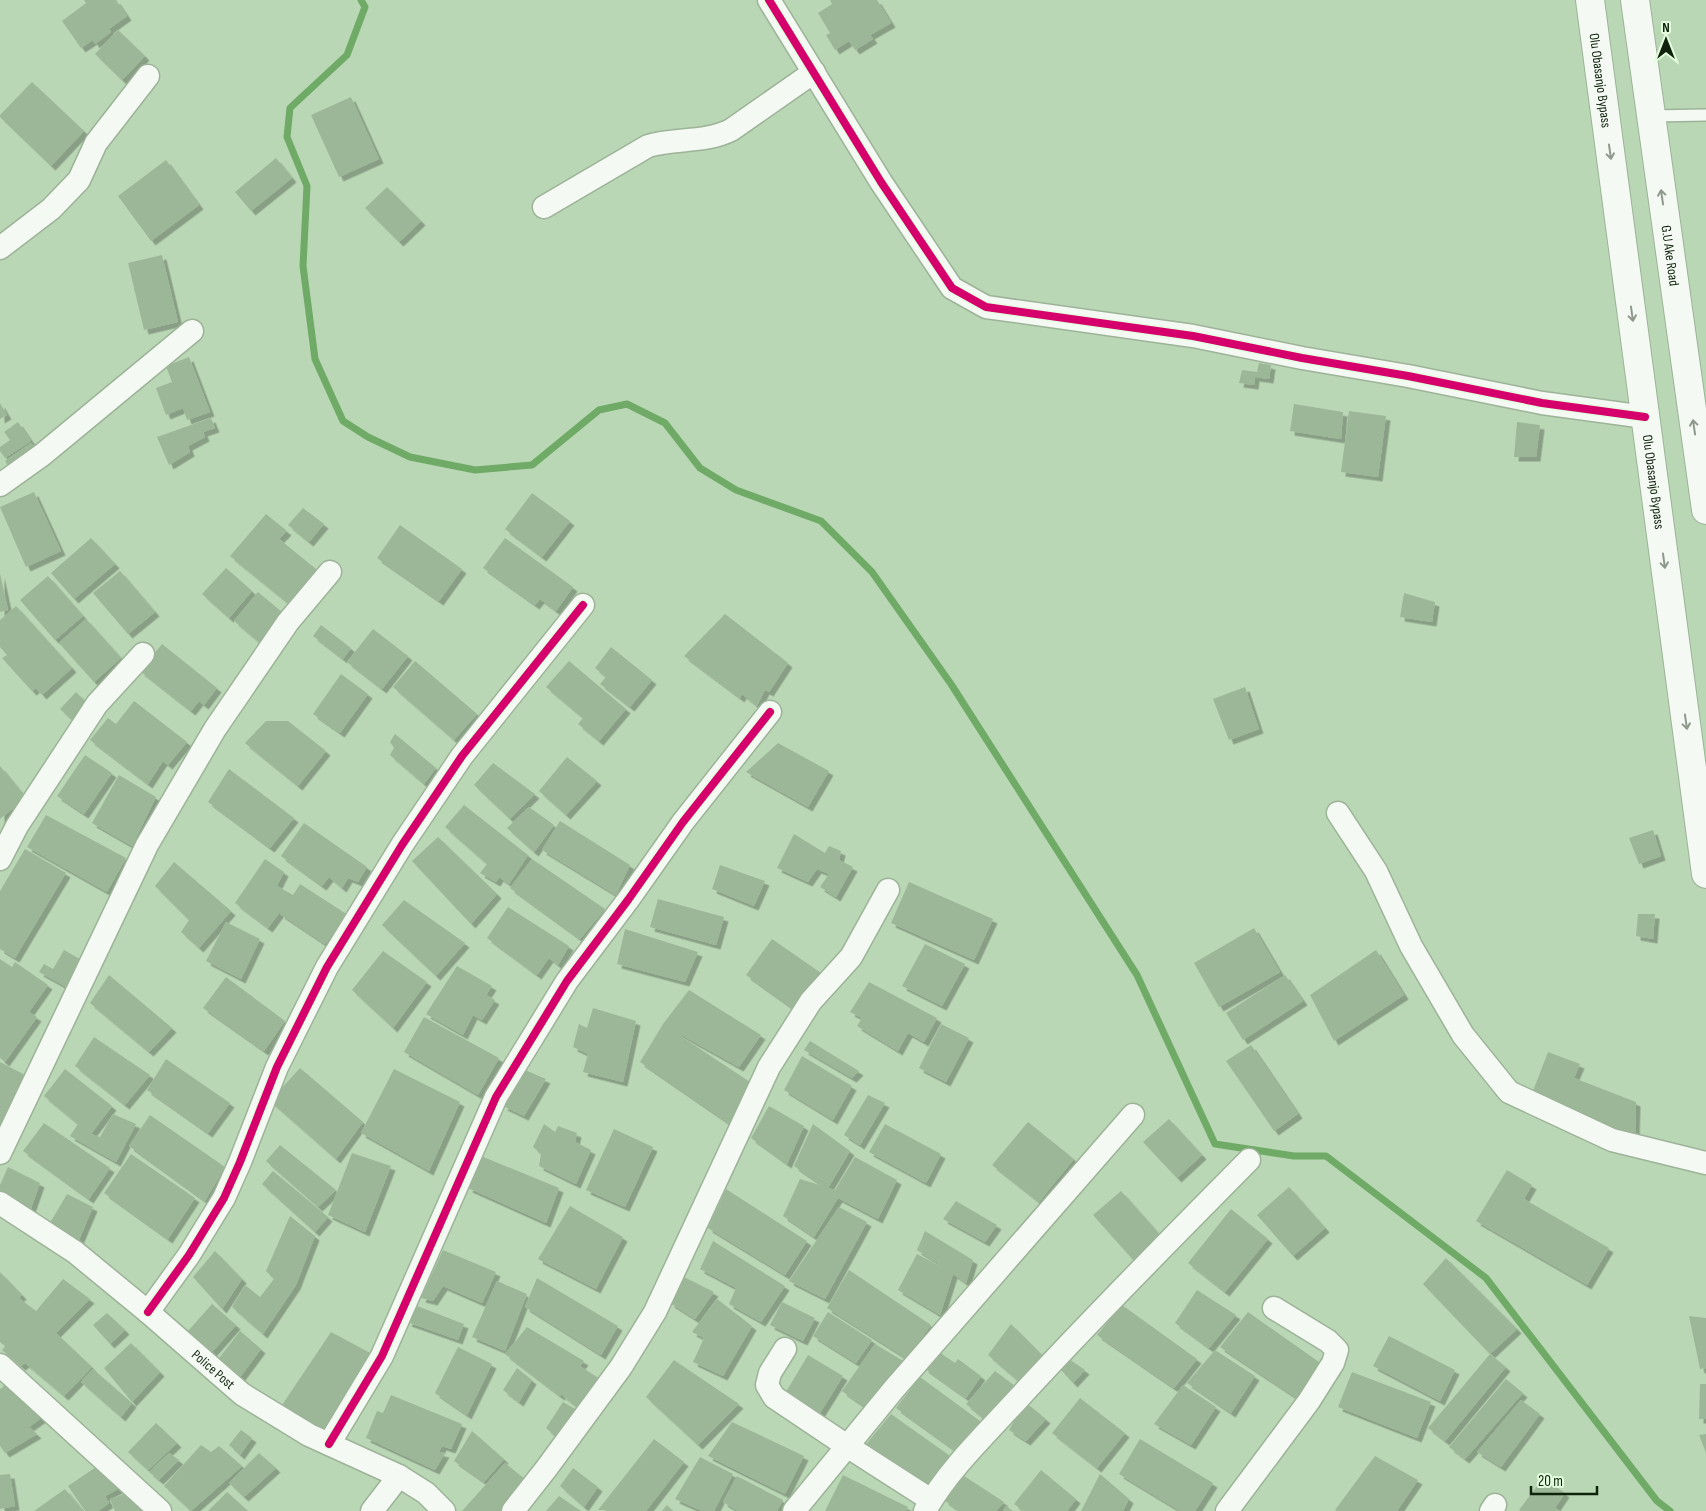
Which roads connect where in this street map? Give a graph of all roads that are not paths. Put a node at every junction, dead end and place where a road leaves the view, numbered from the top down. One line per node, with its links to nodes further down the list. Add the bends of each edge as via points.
1 (768, 0): 4 (street)
2 (1590, 0): 11 (main road, Olu Obasanjo Bypass, one-way to 11)
3 (1635, 0): 7 (main road, G.U Ake Road)
4 (814, 72): 8 (street, via 726,132 709,138 648,146); 11 (street, via 881,182 952,288 986,307 1193,336 1542,403)
5 (148, 76): 9 (street, via 96,143 79,180 52,209)
6 (1706, 115): 7 (lane)
7 (1651, 116): 13 (main road, G.U Ake Road, one-way to 7)
8 (544, 207)
9 (0, 248)
10 (192, 331): 12 (street, via 42,455)
11 (1645, 417): 20 (main road, Olu Obasanjo Bypass, one-way to 20)
12 (0, 485)
13 (1706, 510)
14 (330, 572): 23 (street, via 288,622 215,730 147,845)
15 (583, 606): 28 (street, via 462,756 402,845 327,967 278,1067 224,1198)
16 (143, 654): 19 (street, via 98,704 17,826)
17 (770, 712): 31 (street, via 683,822 567,981 496,1097 382,1356)
18 (1338, 813): 25 (street, via 1376,871 1411,946 1463,1035 1509,1092 1612,1140)
19 (0, 860)
20 (1706, 874)
21 (888, 890): 38 (street, via 851,957 811,1001 770,1067 655,1312 615,1375)
22 (1133, 1115): 32 (street)
23 (0, 1153)
24 (1249, 1160): 34 (street, via 1079,1332 957,1466)
25 (1706, 1163)
26 (0, 1203): 28 (street, Police Post, via 75,1252)
27 (1274, 1308): 40 (street, via 1337,1350 1333,1364 1309,1401)
28 (148, 1312): 31 (street, Police Post, via 242,1394)
29 (785, 1349): 32 (street, via 770,1373 767,1385 774,1397)
30 (0, 1365): 35 (street)
31 (329, 1444): 33 (street, Police Post)
32 (847, 1446): 34 (street); 39 (street)
33 (399, 1476): 36 (street); 37 (street, Police Post, via 426,1493)
34 (928, 1505)
35 (160, 1511)
36 (372, 1511)
37 (444, 1511)
38 (512, 1511)
39 (794, 1511)
40 (1227, 1511)

